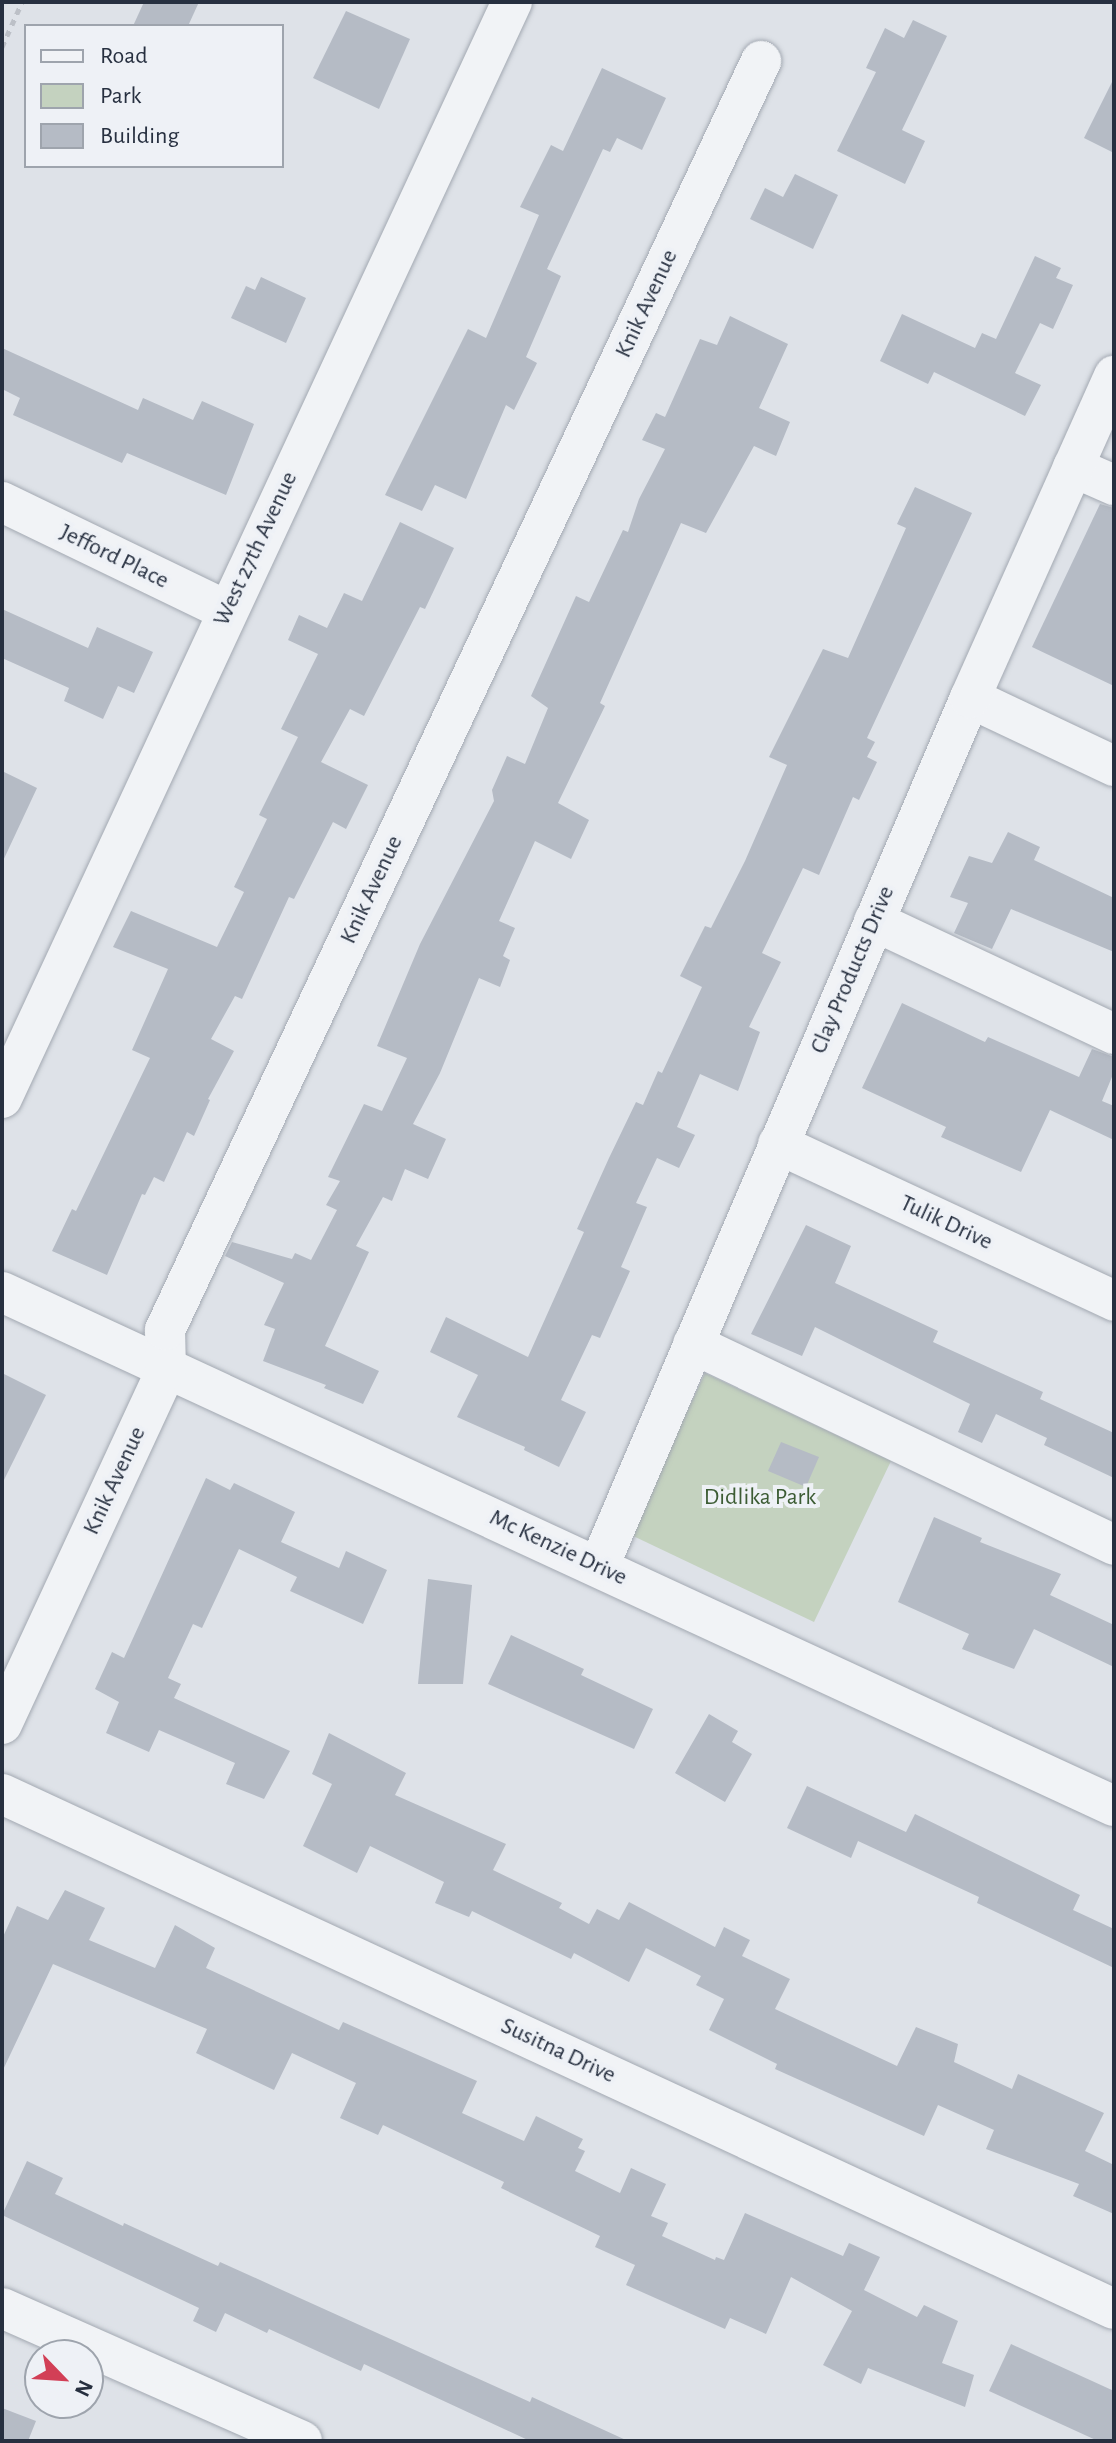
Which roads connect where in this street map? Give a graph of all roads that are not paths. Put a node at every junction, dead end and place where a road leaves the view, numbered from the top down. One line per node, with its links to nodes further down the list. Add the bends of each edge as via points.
1 (512, 2): 7 (street, West 27th Avenue)
2 (761, 61): 17 (street, Knik Avenue, via 165,1330)
3 (1114, 376): 4 (street, Clay Products Drive)
4 (1073, 467): 5 (street); 8 (street, Clay Products Drive)
5 (1114, 485)
6 (2, 502): 7 (street, Jefford Place)
7 (227, 611): 12 (street, West 27th Avenue)
8 (970, 698): 9 (street); 10 (street, Clay Products Drive)
9 (1114, 766)
10 (874, 921): 11 (street); 13 (street, Clay Products Drive)
11 (1114, 1034)
12 (2, 1098)
13 (778, 1144): 15 (street, Tulik Drive); 16 (street, Clay Products Drive)
14 (2, 1292): 17 (street, Mc Kenzie Drive)
15 (1114, 1301)
16 (693, 1344): 18 (street); 19 (street, Clay Products Drive)
17 (166, 1370): 19 (street, Mc Kenzie Drive); 20 (street, Knik Avenue)
18 (1114, 1545)
19 (599, 1566): 22 (street, Mc Kenzie Drive)
20 (2, 1724)
21 (2, 1794): 24 (street, Susitna Drive)
22 (1114, 1806)
23 (2, 2308): 25 (street)
24 (1114, 2309)
25 (302, 2441)

